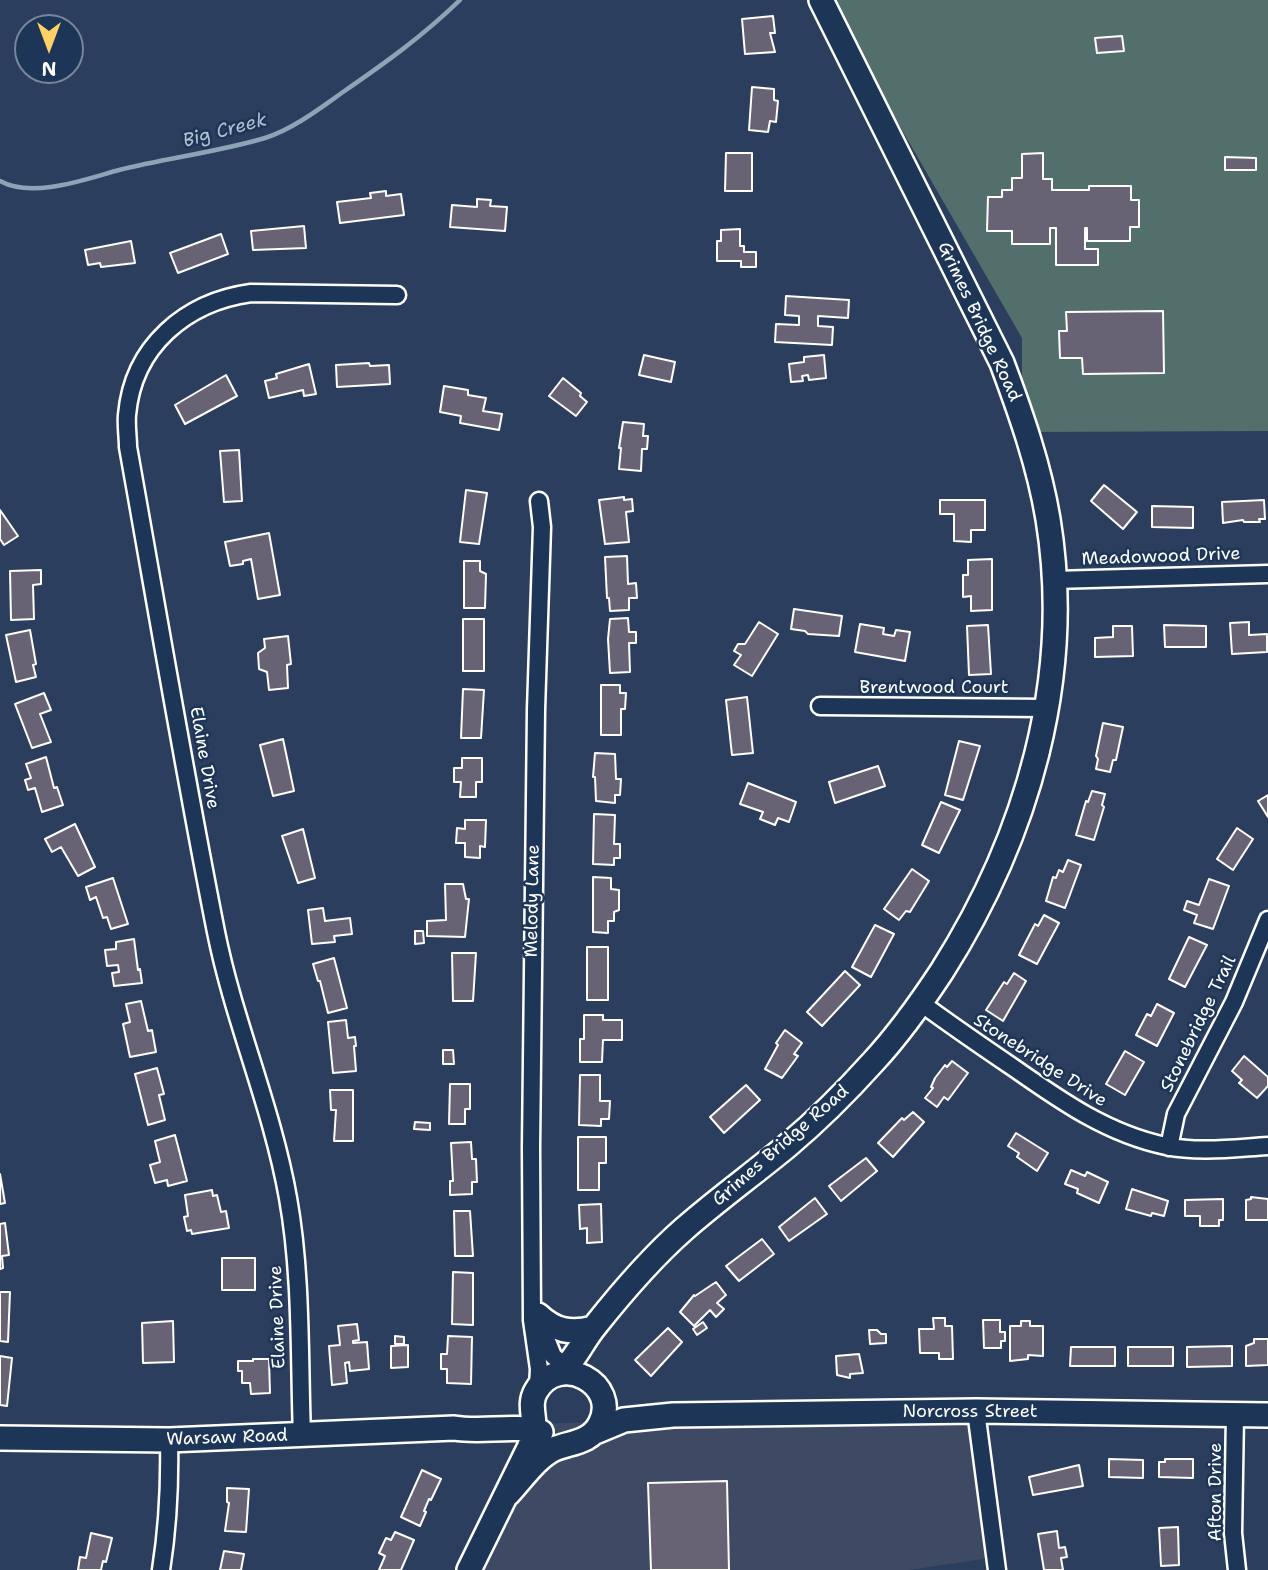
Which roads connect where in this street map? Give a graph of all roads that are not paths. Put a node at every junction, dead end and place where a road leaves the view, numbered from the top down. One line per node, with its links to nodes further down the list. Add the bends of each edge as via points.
1 (821, 0): 5 (street, Grimes Bridge Road, via 1002,363 1038,470)
2 (397, 295): 26 (street, Elaine Drive, via 251,293 207,304 175,324 150,352 134,383 127,415 128,447 216,935 288,1199 296,1268)
3 (539, 501): 13 (street, Melody Lane, via 531,1026)
4 (1268, 574): 5 (street, Meadowood Drive)
5 (1054, 580): 7 (street, Grimes Bridge Road)
6 (820, 706): 7 (street, Brentwood Court)
7 (1047, 708): 9 (street, Grimes Bridge Road, via 1027,792 1005,853 967,931)
8 (1268, 920): 11 (street, Stonebridge Trail, via 1234,1002 1176,1114)
9 (921, 1003): 11 (street, Stonebridge Drive, via 1094,1121 1131,1138); 12 (street, Grimes Bridge Road, via 876,1060 827,1110 684,1230)
10 (1268, 1146): 11 (street, Stonebridge Drive)
11 (1169, 1147)
12 (612, 1307): 14 (street, Grimes Bridge Road); 16 (street, Grimes Bridge Road, via 595,1350)
13 (536, 1308): 14 (street, via 551,1326 564,1331); 15 (street, Melody Lane, via 547,1345); 17 (street, Melody Lane, via 532,1328 539,1369)
14 (593, 1328): 15 (street, Grimes Bridge Road)
15 (566, 1371): 16 (street, via 582,1374); 17 (street, Grimes Bridge Road, via 550,1376)
16 (597, 1387): 19 (street, Norcross Street, via 626,1404); 25 (street, Grimes Bridge Road, via 603,1416)
17 (536, 1391): 22 (street, Warsaw Road, via 521,1407 500,1418); 23 (street, via 532,1403)
18 (976, 1411): 19 (street, Norcross Street); 20 (street, Norcross Street); 33 (street)
19 (673, 1415): 25 (street, Norcross Street, via 624,1419)
20 (1235, 1415): 21 (street, Norcross Street); 34 (street, Afton Drive, via 1233,1533)
21 (1268, 1415)
22 (454, 1428): 24 (street, Warsaw Road); 26 (street, Warsaw Road)
23 (536, 1428): 24 (street, Warsaw Road); 29 (street, via 554,1441); 30 (street)
24 (484, 1430): 30 (street, via 506,1447)
25 (595, 1432): 29 (street)
26 (302, 1436): 28 (street, Warsaw Road)
27 (0, 1438): 28 (street, Warsaw Road)
28 (169, 1440): 31 (street, via 170,1488)
29 (573, 1443): 30 (street, via 548,1453)
30 (512, 1484): 32 (street)
31 (161, 1570)
32 (469, 1570)
33 (998, 1570)
34 (1237, 1570)

